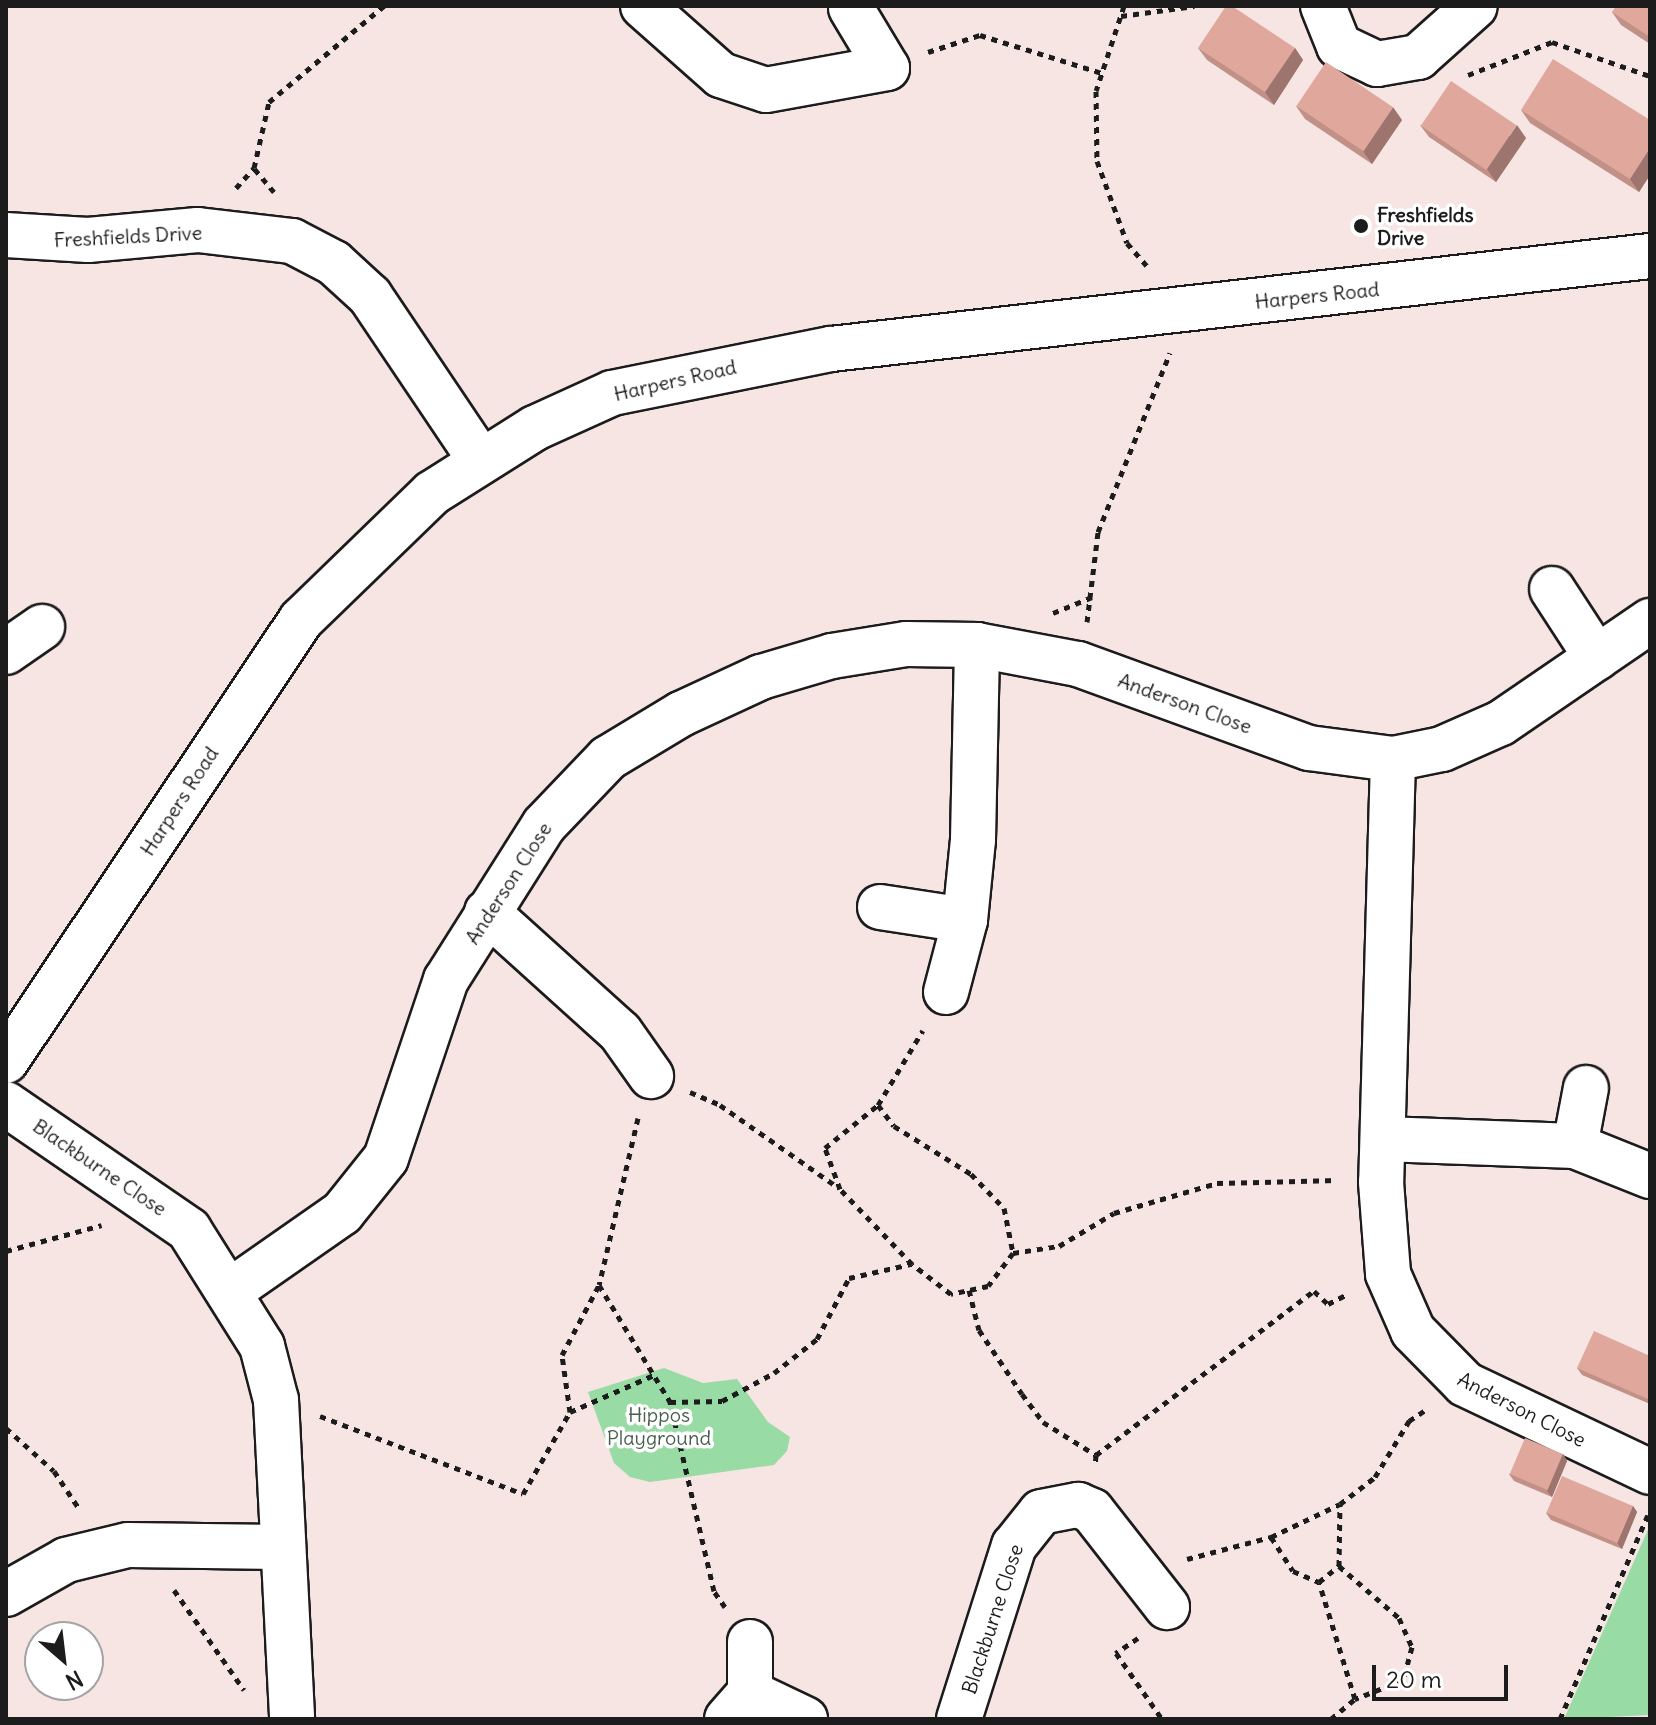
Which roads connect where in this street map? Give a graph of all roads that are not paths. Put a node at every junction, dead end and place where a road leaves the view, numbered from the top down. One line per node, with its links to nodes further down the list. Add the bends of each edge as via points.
1 (643, 6): 4 (street, via 721,75 766,90 887,68)
2 (1323, 6): 3 (street, via 1339,46 1377,64 1418,57)
3 (1475, 6)
4 (851, 8)
5 (6, 235): 7 (street, Freshfields Drive, via 88,240 198,230 292,241 334,263 370,296)
6 (1650, 256): 7 (street, Harpers Road, via 708,370 612,393)
7 (480, 460): 19 (street, Harpers Road, via 381,536 301,620)
8 (1552, 589): 13 (street)
9 (1650, 621): 13 (street, Anderson Close)
10 (42, 627): 12 (street)
11 (977, 645): 14 (street, Anderson Close, via 1078,664 1309,748); 16 (street, Anderson Close, via 906,644 832,656 761,677 681,714 608,758 544,825); 17 (street)
12 (6, 652)
13 (1597, 658): 14 (street, Anderson Close, via 1472,738)
14 (1393, 759): 24 (street, Anderson Close)
15 (880, 907): 17 (street)
16 (487, 912): 20 (street, via 620,1032); 26 (street, Anderson Close, via 446,980 386,1158 342,1213)
17 (965, 920): 18 (street)
18 (946, 992)
19 (6, 1061)
20 (651, 1076)
21 (1586, 1088): 23 (street)
22 (6, 1104): 26 (street, Blackburne Close, via 158,1202)
23 (1575, 1146): 24 (street); 25 (street)
24 (1382, 1160): 27 (street, Anderson Close, via 1388,1274 1413,1331 1465,1384)
25 (1650, 1176)
26 (233, 1289): 28 (street, Blackburne Close, via 262,1346 276,1400)
27 (1650, 1472)
28 (280, 1547): 29 (street, via 128,1545 66,1560); 33 (street, Blackburne Close)
29 (6, 1594)
30 (1167, 1607): 35 (street, Blackburne Close, via 1092,1511 1057,1505 1026,1526)
31 (750, 1642): 32 (street)
32 (738, 1706): 34 (street)
33 (292, 1719)
34 (805, 1719)
35 (959, 1719)

